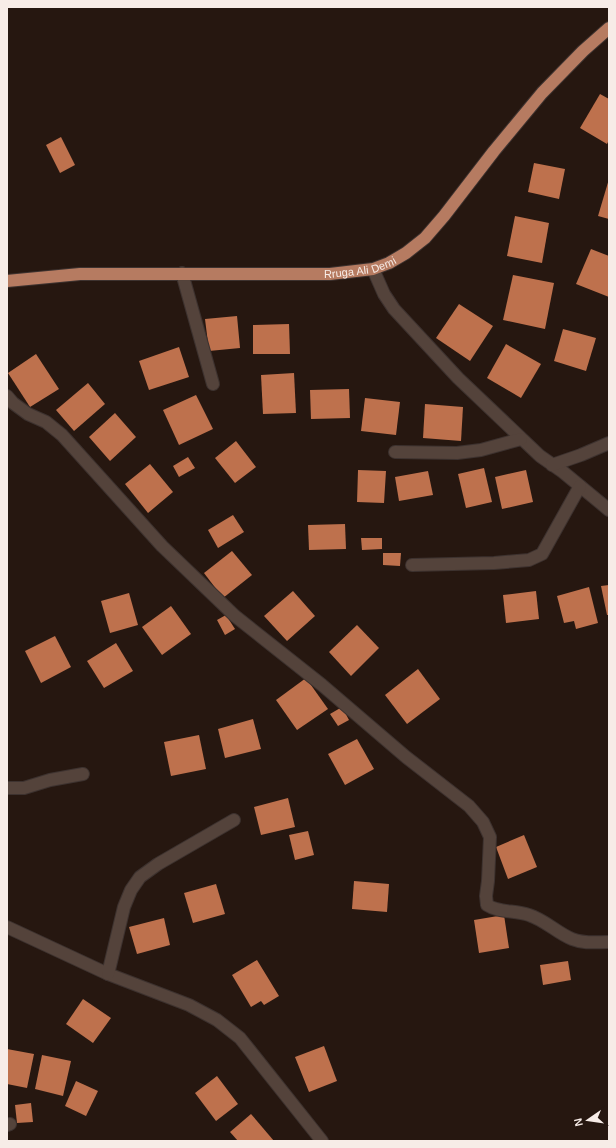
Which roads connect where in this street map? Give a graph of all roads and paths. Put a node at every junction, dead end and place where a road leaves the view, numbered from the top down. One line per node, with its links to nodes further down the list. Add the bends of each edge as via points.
1 (609, 28): 2 (main road, Rruga Ali Demi, via 542,93 425,238 406,253)
2 (373, 269): 3 (main road, Rruga Ali Demi, via 330,274); 7 (street, via 394,309 458,378)
3 (182, 274): 4 (main road, Rruga Ali Demi, via 80,274); 5 (street)
4 (7, 281)
5 (213, 384)
6 (7, 396): 18 (street, via 28,414 46,422 62,435 162,546 235,616 469,806 483,822 490,837 487,905 494,909 530,915 572,939 583,942)
7 (521, 439): 9 (street, via 481,450 457,453); 10 (street)
8 (609, 443): 10 (street)
9 (395, 452)
10 (552, 465): 11 (street)
11 (580, 486): 12 (street); 13 (street, via 542,554 529,560 494,563)
12 (609, 510)
13 (412, 565)
14 (83, 774): 15 (street, via 24,788)
15 (7, 788)
16 (234, 820): 19 (street, via 140,877 124,907)
17 (7, 927): 19 (street)
18 (609, 942)
19 (108, 974): 20 (street, via 189,1005 217,1020 240,1038)
20 (322, 1141)

